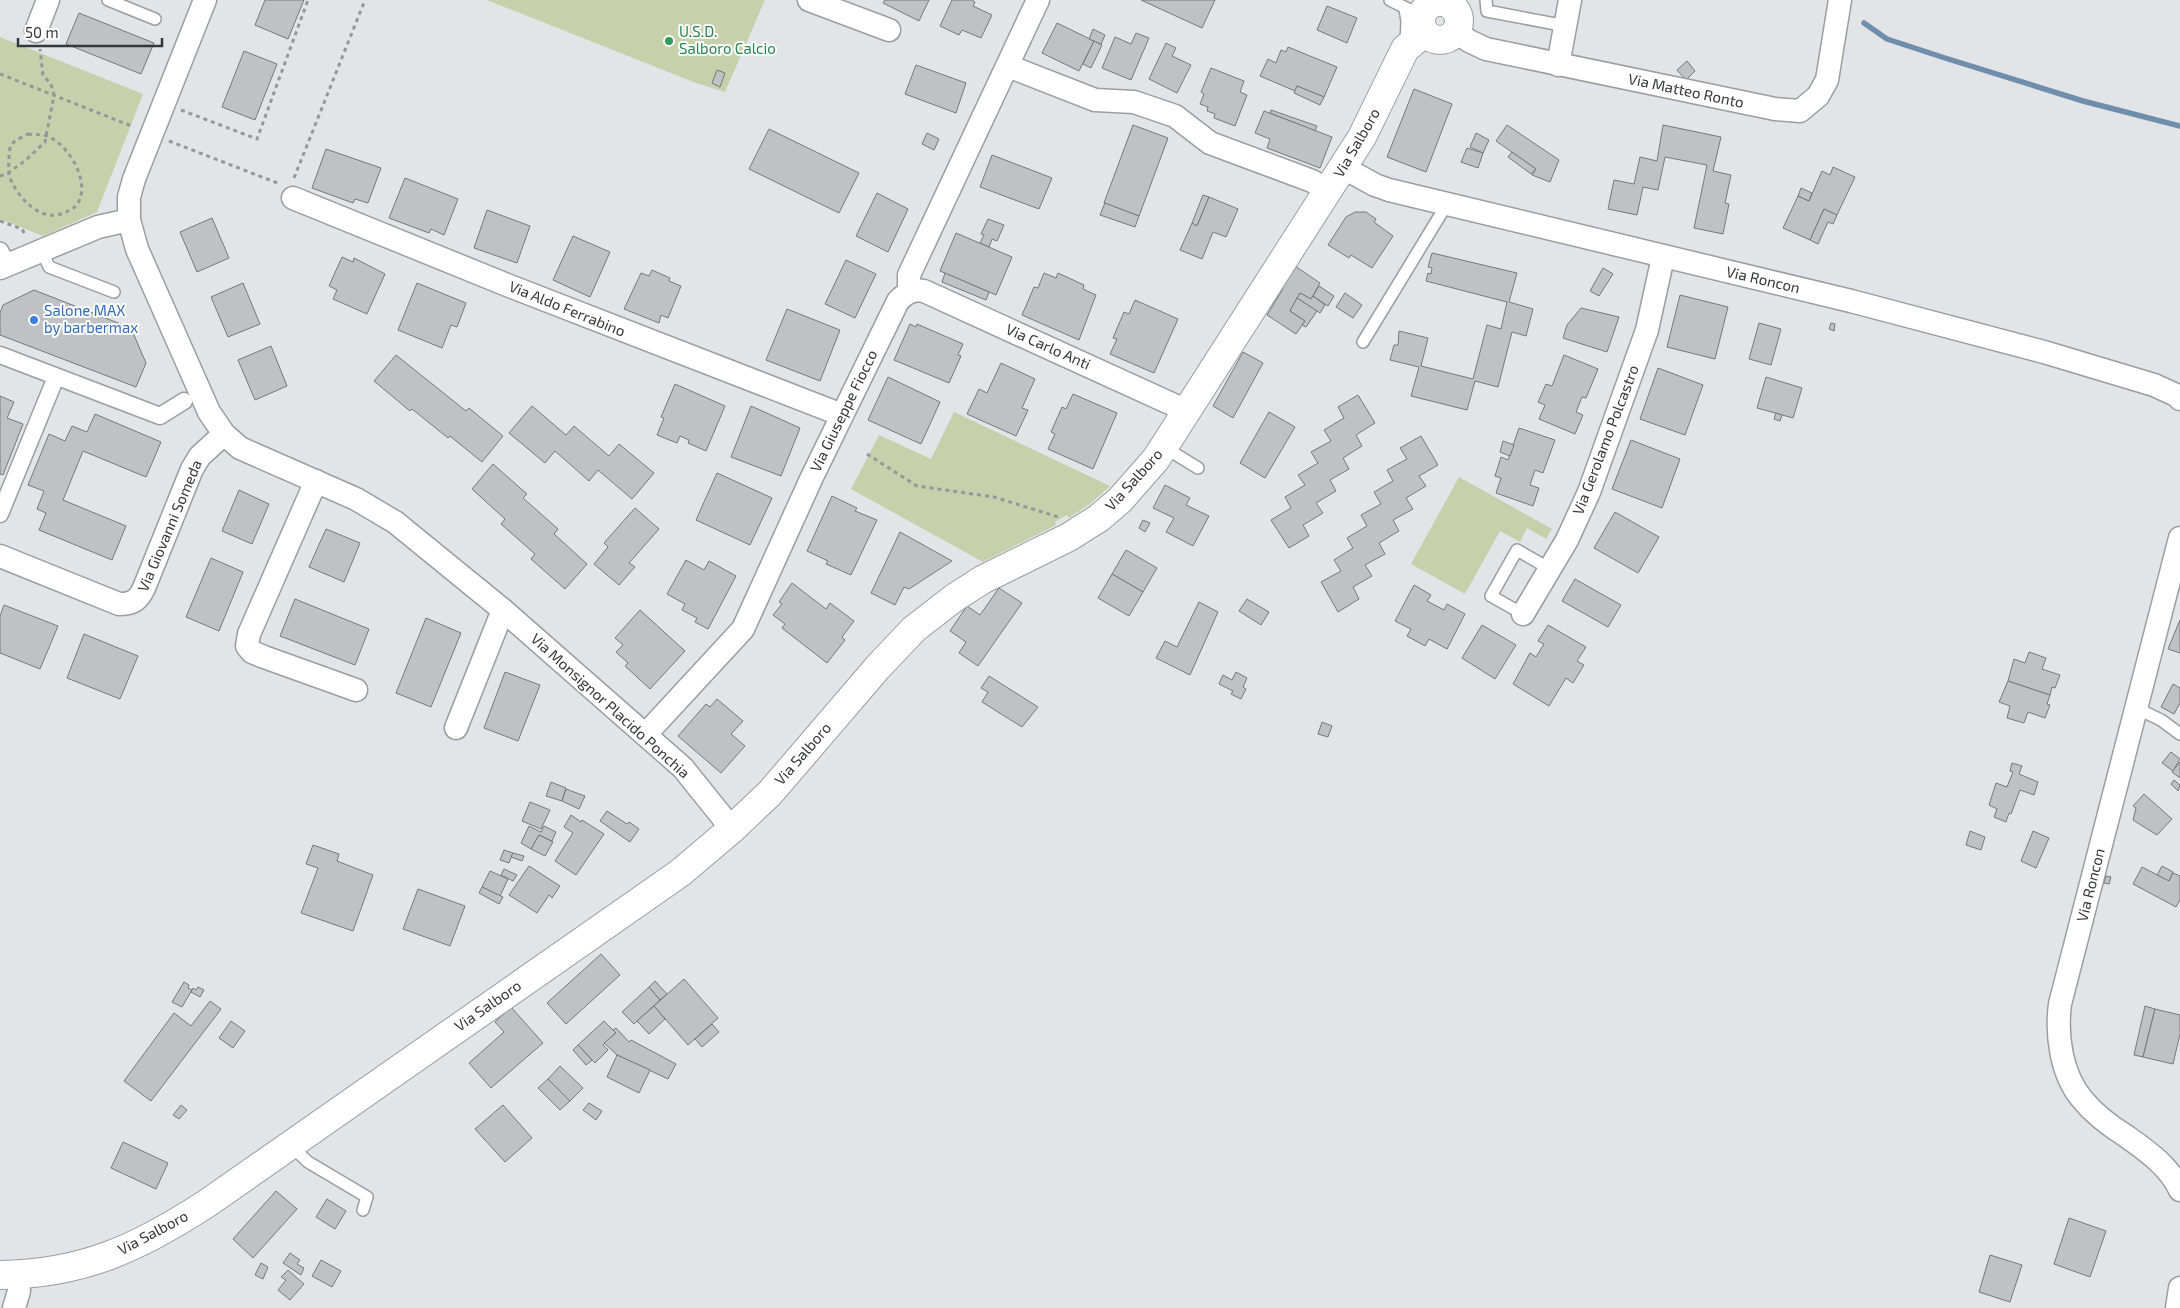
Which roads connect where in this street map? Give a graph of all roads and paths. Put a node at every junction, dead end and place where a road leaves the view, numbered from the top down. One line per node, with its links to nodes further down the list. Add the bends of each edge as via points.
1 (48, 0): 15 (street)
2 (108, 0): 13 (lane)
3 (205, 0): 22 (street, Via Monsignor Placido Ponchia)
4 (308, 0): 22 (path, via 257,139)
5 (365, 0): 28 (path)
6 (809, 0): 16 (street)
7 (1038, 0): 19 (street, Via Giuseppe Fiocco)
8 (1390, 0): 12 (lane)
9 (1486, 0): 14 (lane, via 1488,11)
10 (1570, 0): 14 (street)
11 (1840, 0): 18 (street, Via Matteo Ronto, via 1827,80 1818,96 1800,112)
12 (1424, 18): 17 (street, via 1454,8 1460,20); 25 (street, Via Salboro)
13 (155, 19)
14 (1566, 26): 18 (street)
15 (36, 30): 21 (path, via 43,75 51,84)
16 (889, 30)
17 (1457, 32): 18 (street, Via Matteo Ronto, via 1486,49)
18 (1558, 65)
19 (1008, 66): 29 (street, via 1095,100 1134,102 1175,116 1210,143 1312,181); 37 (street, Via Giuseppe Fiocco, via 909,275)
20 (0, 74): 21 (path)
21 (54, 95): 23 (path); 24 (path)
22 (164, 104): 23 (street, Via Monsignor Placido Ponchia)
23 (145, 131): 28 (path); 31 (street, Via Monsignor Placido Ponchia, via 129,197)
24 (46, 136): 26 (path, via 39,148); 26 (path, via 28,134 14,142 9,150); 26 (path, via 64,147 76,165 81,187 78,202 73,208 62,214 48,216 42,213 18,194)
25 (1344, 168): 29 (street, Via Salboro); 30 (street, Via Roncon, via 1375,186)
26 (8, 173): 27 (path)
27 (0, 176)
28 (289, 187): 44 (street, Via Aldo Ferrabino, via 516,289)
29 (1329, 191): 43 (street, Via Salboro)
30 (1447, 204): 34 (street, Via Roncon); 38 (lane)
31 (129, 220): 33 (street); 45 (street, Via Monsignor Placido Ponchia, via 138,249 209,412)
32 (0, 221): 33 (path, via 22,229)
33 (36, 247): 35 (street); 36 (lane, via 49,267)
34 (1663, 257): 41 (street, Via Roncon, via 1851,301 2044,352 2154,385); 54 (street, Via Gerolamo Polcastro, via 1647,330 1589,492)
35 (3, 260)
36 (114, 292)
37 (908, 292): 43 (street, Via Carlo Anti, via 924,291); 44 (street, Via Giuseppe Fiocco, via 898,301)
38 (1363, 342)
39 (0, 355): 40 (street)
40 (56, 377): 42 (street, via 160,416); 50 (street)
41 (2180, 399)
42 (184, 401)
43 (1187, 411): 46 (street, Via Salboro)
44 (842, 415): 60 (street, Via Giuseppe Fiocco, via 743,628)
45 (224, 434): 49 (street, Via Monsignor Placido Ponchia, via 240,448); 53 (street, Via Giovanni Someda, via 200,456 192,469 144,588 133,602 119,604)
46 (1164, 447): 48 (lane); 62 (street, Via Salboro, via 1120,500 1100,518 982,580 914,629 770,793)
47 (867, 454): 51 (path, via 917,486 994,497)
48 (1198, 468)
49 (316, 481): 55 (street, Via Monsignor Placido Ponchia, via 395,522); 57 (street, via 249,634 247,646 264,657)
50 (0, 514)
51 (1060, 518)
52 (2180, 538): 58 (street, Via Roncon)
53 (0, 556)
54 (1550, 569): 56 (street, Via Gerolamo Polcastro); 56 (lane, via 1517,550 1491,596)
55 (503, 610): 59 (street); 60 (street, Via Monsignor Placido Ponchia)
56 (1523, 614)
57 (356, 690)
58 (2136, 708): 61 (lane); 64 (street, Via Roncon, via 2060,1004 2059,1037 2068,1076 2081,1098 2160,1162)
59 (456, 728)
60 (646, 734): 62 (street, Via Monsignor Placido Ponchia, via 683,768)
61 (2180, 734)
62 (732, 829): 63 (street, Via Salboro, via 680,873)
63 (290, 1144): 65 (lane, via 308,1162 366,1197); 66 (street, Via Salboro, via 176,1223 130,1248 76,1266 48,1272)
64 (2180, 1190)
65 (363, 1210)
66 (9, 1274): 68 (street, via 20,1291)
67 (2180, 1288): 69 (street)
68 (14, 1308)
69 (2177, 1308)

